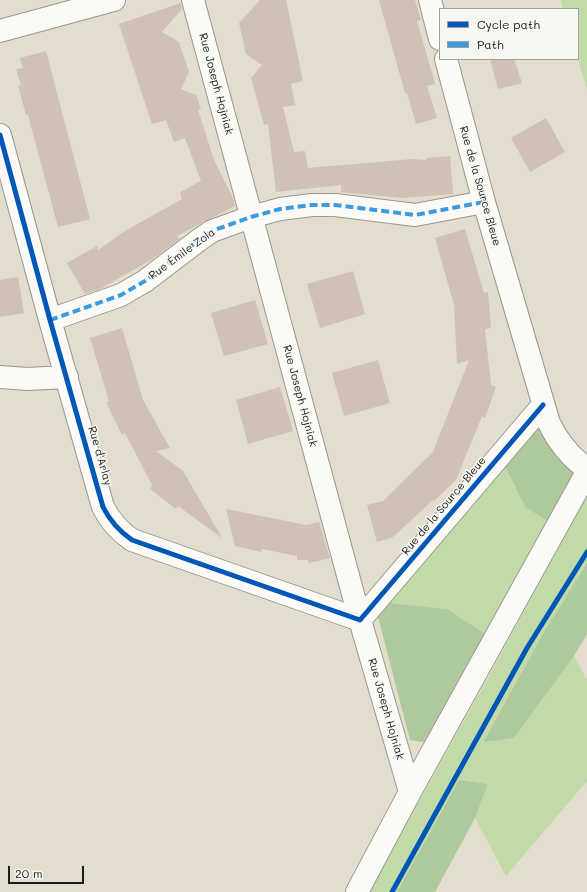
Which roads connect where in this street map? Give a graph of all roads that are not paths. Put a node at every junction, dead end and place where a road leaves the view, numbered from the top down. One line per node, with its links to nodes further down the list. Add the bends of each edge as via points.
1 (114, 0): 4 (street)
2 (194, 0): 9 (street, Rue Joseph Hojniak)
3 (430, 0): 5 (street)
4 (0, 31)
5 (439, 35)
6 (446, 60): 8 (street, Rue de la Source Bleue)
7 (0, 136): 10 (street, Rue d'Arlay)
8 (484, 202): 9 (street, Rue Émile Zola, via 415,215 335,205 312,205 280,209); 13 (street, Rue de la Source Bleue)
9 (251, 217): 10 (street, Rue Émile Zola, via 212,231 145,281 121,295); 16 (street, Rue Joseph Hojniak)
10 (50, 320): 12 (street, Rue d'Arlay)
11 (0, 377): 12 (street)
12 (67, 377): 16 (street, Rue d'Arlay, via 103,507 122,533 132,540)
13 (543, 405): 14 (street, Rue de la Source Bleue, via 557,439 576,461); 16 (street, Rue de la Source Bleue)
14 (587, 469)
15 (587, 472): 17 (street)
16 (360, 620): 17 (street, Rue Joseph Hojniak)
17 (410, 792): 18 (street)
18 (357, 892)

